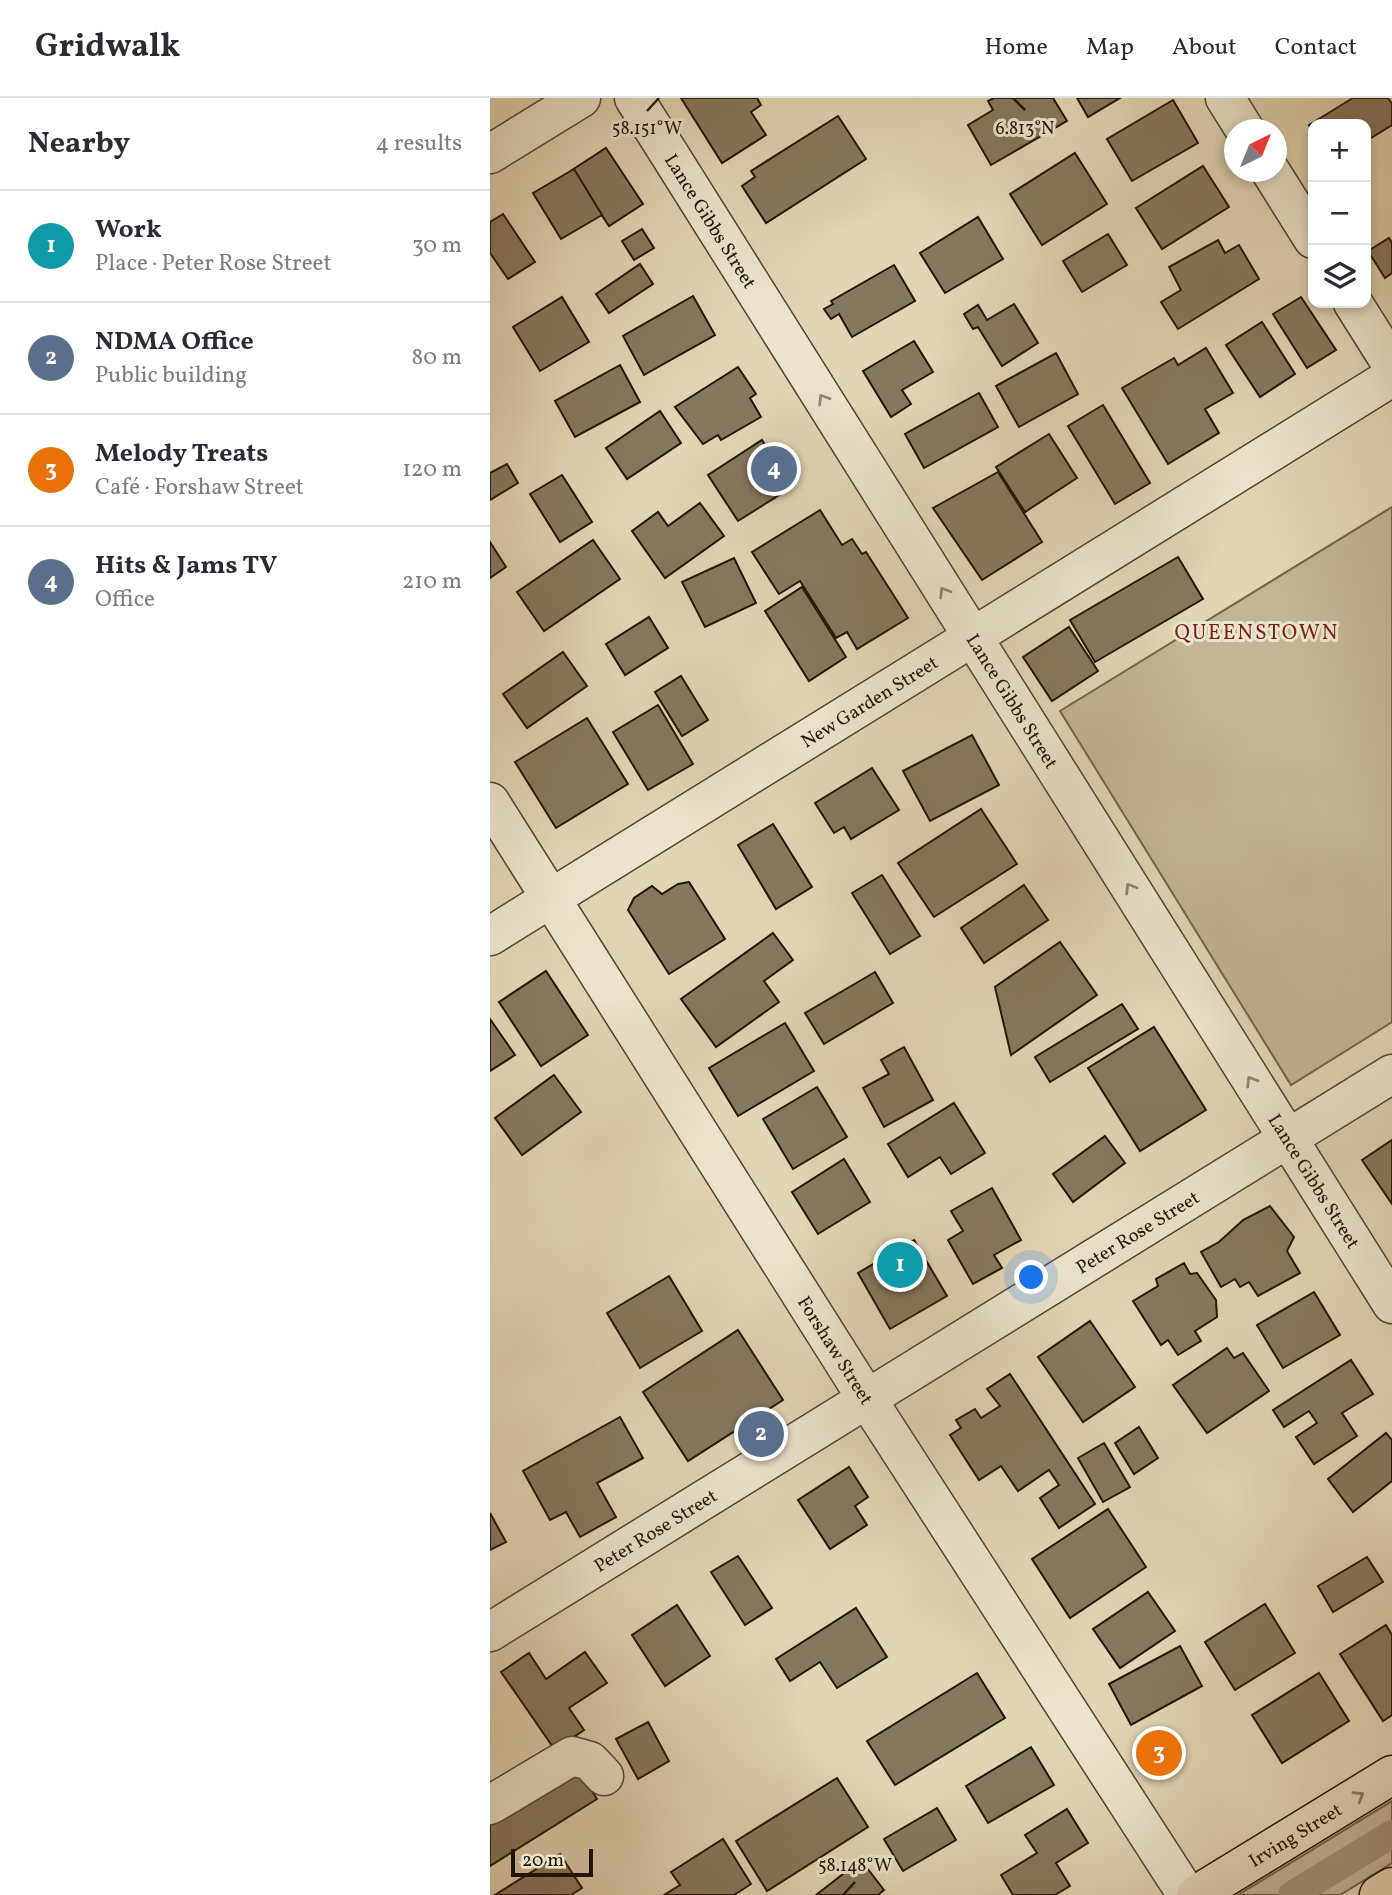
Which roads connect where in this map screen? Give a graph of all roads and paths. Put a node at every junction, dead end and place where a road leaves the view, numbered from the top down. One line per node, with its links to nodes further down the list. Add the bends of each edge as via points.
1 (581, 98): 5 (street)
2 (634, 98): 11 (street, Lance Gibbs Street, one-way to 2)
3 (1225, 98): 4 (street)
4 (1238, 119)
5 (490, 153)
6 (1277, 182): 7 (street)
7 (1308, 231)
8 (1356, 308): 9 (street)
9 (1392, 365)
10 (1392, 377): 11 (street, New Garden Street)
11 (972, 637): 13 (street, New Garden Street); 16 (street, Lance Gibbs Street, one-way to 11)
12 (490, 802): 13 (street, Forshaw Street)
13 (551, 899): 14 (street, New Garden Street); 18 (street, Forshaw Street)
14 (490, 936)
15 (1392, 1074): 16 (street, Peter Rose Street)
16 (1288, 1138): 17 (street, Lance Gibbs Street); 18 (street, Peter Rose Street)
17 (1392, 1304)
18 (867, 1399): 19 (street, Peter Rose Street); 24 (street, Forshaw Street)
19 (490, 1632)
20 (1392, 1775): 25 (main road, Irving Street, one-way to 20)
21 (604, 1776): 22 (street, via 590,1761 572,1756)
22 (490, 1805)
23 (1392, 1887): 26 (main road)
24 (1187, 1895)
25 (1196, 1895)
26 (1379, 1895)

